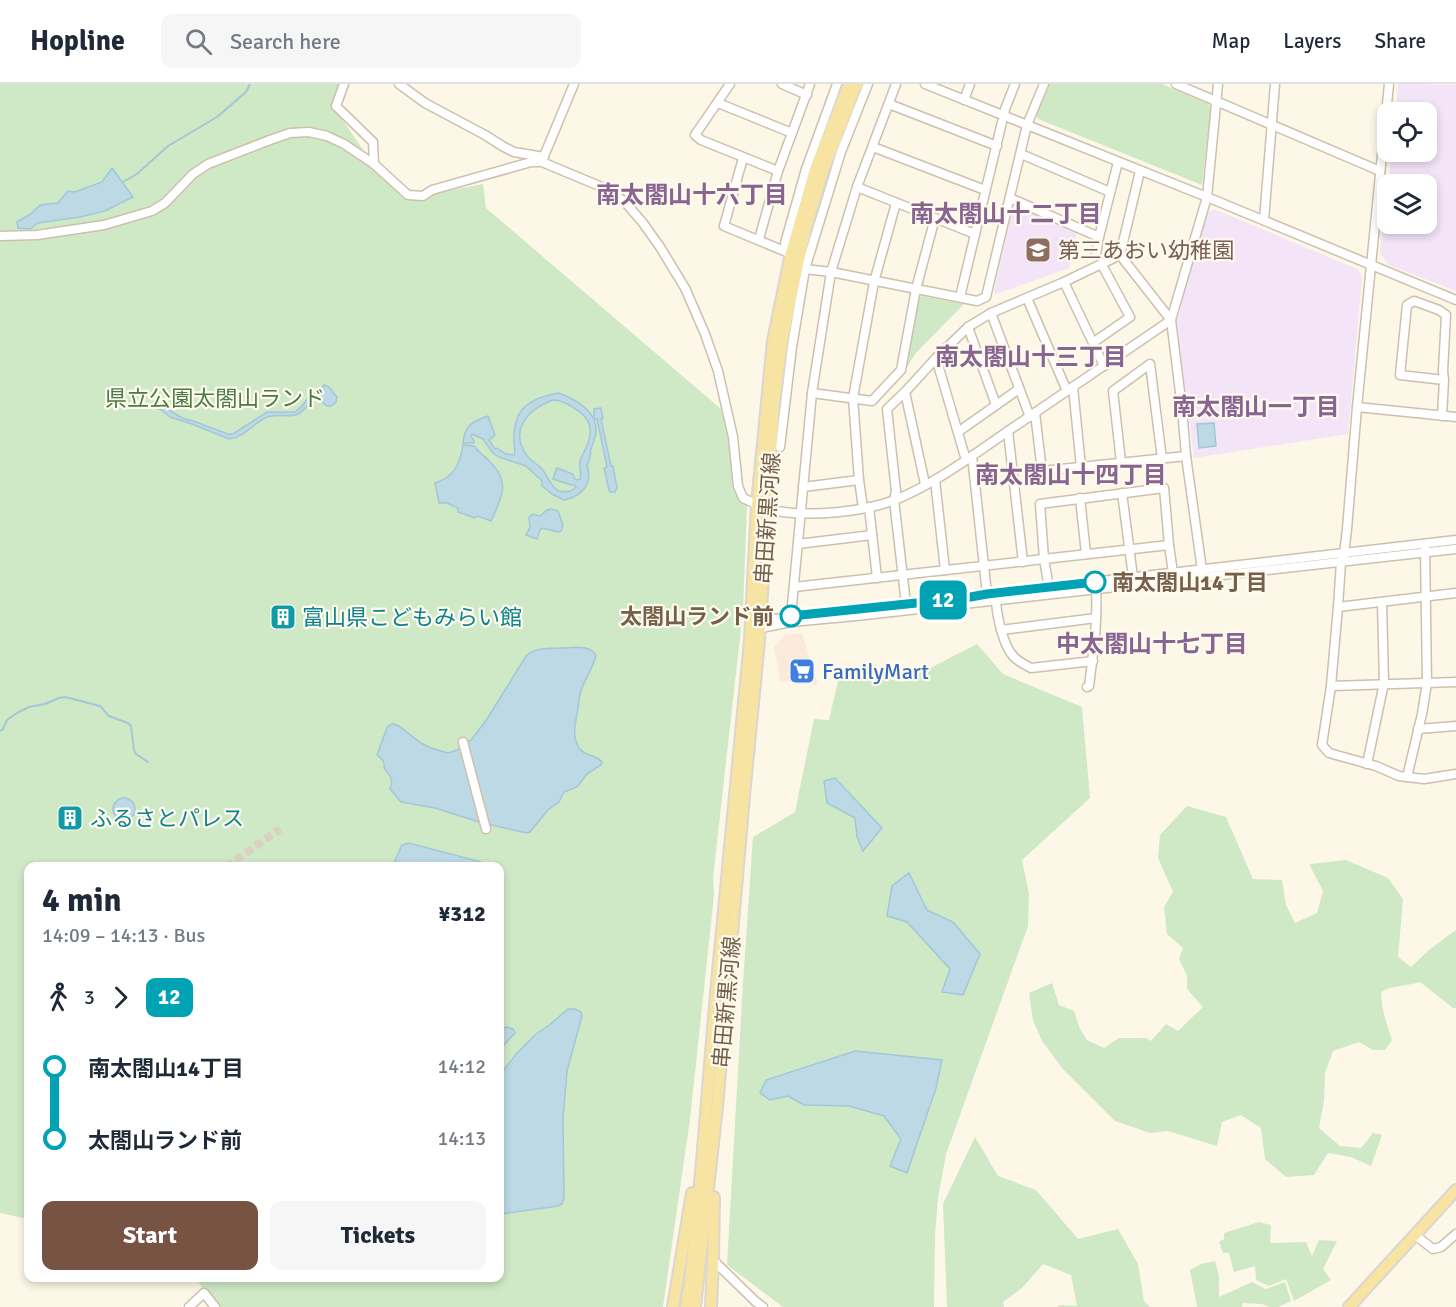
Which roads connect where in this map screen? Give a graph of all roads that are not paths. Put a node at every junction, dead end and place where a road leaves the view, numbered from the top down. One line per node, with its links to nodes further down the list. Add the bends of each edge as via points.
1 (344, 84): 35 (street, via 336,106 373,142)
2 (399, 84): 33 (street, via 504,147)
3 (574, 84): 33 (street)
4 (730, 84): 23 (street)
5 (782, 84): 20 (street)
6 (810, 84): 20 (street)
7 (837, 84): 51 (street, via 806,169 785,243)
8 (849, 84): 51 (main road, 串田新黒河線)
9 (857, 84): 96 (main road, 串田新黒河線, via 823,171 805,231 782,342)
10 (868, 84): 56 (street, via 841,152)
11 (896, 84): 24 (street)
12 (925, 84): 21 (street)
13 (970, 84): 21 (street)
14 (1015, 84): 25 (street)
15 (1044, 84): 27 (street)
16 (1176, 84): 22 (street)
17 (1218, 84): 22 (street)
18 (1275, 84): 26 (street)
19 (1389, 84): 38 (street)
20 (807, 95): 28 (street)
21 (964, 100): 25 (street)
22 (1217, 100): 26 (street); 42 (street)
23 (718, 103): 28 (street); 32 (street, via 696,135)
24 (889, 104): 29 (street); 30 (street)
25 (1003, 119): 27 (street); 29 (street)
26 (1272, 124): 38 (street); 46 (street)
27 (1027, 125): 31 (street); 34 (street)
28 (792, 134): 36 (street)
29 (997, 146): 40 (street)
30 (873, 147): 39 (street); 40 (street)
31 (1021, 154): 41 (street); 43 (street)
32 (743, 158): 36 (street); 50 (street, via 724,226)
33 (543, 159): 35 (street, via 432,190 423,196 408,195); 96 (street, via 624,201 660,247 685,288 718,371 733,437 738,486 743,498)
34 (1118, 162): 37 (street); 41 (street)
35 (374, 164): 48 (street, via 327,136 290,133 208,164 165,203 144,214 104,225)
36 (778, 171): 50 (street)
37 (1140, 171): 42 (street); 53 (street)
38 (1380, 171): 54 (street)
39 (857, 188): 44 (street); 57 (street)
40 (985, 189): 47 (street)
41 (1110, 192): 49 (street)
42 (1207, 196): 46 (street); 65 (street)
43 (1010, 198): 49 (street); 61 (street, via 986,297 977,301)
44 (896, 203): 45 (street); 58 (street)
45 (935, 218): 47 (street); 60 (street)
46 (1264, 220): 54 (street)
47 (975, 234): 61 (street)
48 (0, 236)
49 (1099, 237): 52 (street)
50 (759, 239): 51 (street)
51 (788, 252): 96 (main road, 串田新黒河線, via 773,341)
52 (1096, 254)
53 (1120, 255): 55 (street); 65 (street)
54 (1371, 264): 63 (street); 77 (street)
55 (1102, 265): 59 (street); 67 (street, via 1130,317)
56 (806, 269): 57 (street); 83 (street)
57 (831, 272): 58 (street); 74 (street)
58 (874, 282): 60 (street); 75 (street)
59 (1064, 282): 62 (street); 67 (street)
60 (916, 289): 61 (street); 75 (street, via 901,370 872,401)
61 (960, 297)
62 (1027, 298): 64 (street); 72 (street)
63 (1456, 300)
64 (991, 314): 66 (street); 71 (street)
65 (1171, 320): 69 (street); 84 (street)
66 (968, 327): 68 (street); 76 (street)
67 (1094, 342): 69 (street)
68 (936, 358): 73 (street); 82 (street)
69 (1104, 366): 72 (street)
70 (1444, 380): 70 (street, via 1446,315 1414,301 1407,305 1400,375); 79 (street)
71 (1019, 389): 76 (street); 78 (street)
72 (1070, 389): 78 (street); 88 (street)
73 (905, 392): 91 (street); 95 (street, via 888,409)
74 (812, 393): 75 (street); 92 (street)
75 (854, 398): 89 (street)
76 (996, 405): 82 (street)
77 (1357, 406): 79 (street); 107 (street)
78 (1032, 415): 81 (street); 88 (street, via 1042,471)
79 (1442, 416): 80 (street)
80 (1456, 417)
81 (1008, 431): 85 (street); 109 (street)
82 (958, 432): 85 (street)
83 (780, 447)
84 (1186, 456): 86 (street); 112 (street)
85 (969, 458): 90 (street); 110 (street)
86 (1162, 459): 87 (street); 87 (street, via 1150,363 1113,391)
87 (1121, 462): 88 (street)
88 (1081, 467)
89 (859, 480): 92 (street); 97 (street)
90 (935, 480): 91 (street); 111 (street)
91 (925, 484): 95 (street)
92 (803, 487): 98 (street)
93 (1122, 493): 94 (street); 102 (street, via 1164,488); 105 (street)
94 (1080, 498): 106 (street); 108 (street, via 1040,504)
95 (894, 500): 97 (street); 114 (street)
96 (762, 506): 98 (street); 130 (main road, 串田新黒河線)
97 (866, 507): 98 (street); 99 (street)
98 (801, 513): 101 (street)
99 (872, 535): 101 (street); 116 (street)
100 (1456, 540): 103 (street)
101 (798, 543): 117 (street)
102 (1169, 546): 105 (street); 113 (street)
103 (1425, 548): 104 (street); 107 (street); 122 (street)
104 (1456, 549)
105 (1129, 550): 106 (street); 115 (street)
106 (1086, 554): 108 (street)
107 (1342, 558): 112 (street); 119 (street); 126 (street)
108 (1044, 559): 109 (street); 118 (street)
109 (1023, 562): 110 (street)
110 (984, 567): 111 (street); 121 (street)
111 (945, 570): 114 (street)
112 (1202, 570): 113 (street)
113 (1173, 573): 115 (street)
114 (903, 576): 116 (street); 125 (street)
115 (1133, 577): 118 (street)
116 (877, 578): 117 (street)
117 (794, 587): 128 (street)
118 (1049, 588): 121 (street)
119 (1096, 589): 123 (street); 129 (street)
120 (1456, 593): 122 (street)
121 (987, 594): 125 (street)
122 (1426, 596): 124 (street); 135 (street)
123 (996, 601): 127 (street); 131 (street)
124 (1382, 603): 126 (street); 134 (street)
125 (906, 604): 127 (street)
126 (1338, 607): 136 (street)
127 (881, 610): 128 (street); 130 (street)
128 (791, 616): 130 (street)
129 (1096, 618): 131 (street); 132 (street)
130 (755, 626): 145 (main road, 串田新黒河線); 146 (main road, 串田新黒河線)
131 (1001, 630): 132 (street, via 1013,656 1031,668)
132 (1093, 661): 137 (street)
133 (1456, 682): 135 (street)
134 (1384, 683): 135 (street); 136 (street); 141 (street)
135 (1427, 683): 139 (street)
136 (1331, 686): 141 (street, via 1322,745 1329,753)
137 (1087, 687)
138 (1456, 726): 139 (street)
139 (1418, 729): 143 (street)
140 (463, 742): 144 (street)
141 (1367, 764): 143 (street)
142 (1456, 774): 143 (street, via 1424,779)
143 (1407, 777)
144 (486, 829)
145 (716, 993): 147 (main road, 串田新黒河線); 155 (main road, 串田新黒河線, via 690,1213)
146 (717, 1107): 147 (main road, 串田新黒河線); 151 (main road, 串田新黒河線)
147 (706, 1176): 156 (main road); 157 (main road)
148 (1456, 1190): 150 (main road)
149 (1456, 1234): 150 (street, via 1433,1249)
150 (1415, 1235): 152 (main road)
151 (713, 1260): 158 (main road, 串田新黒河線); 159 (street)
152 (1352, 1306)
153 (189, 1307): 154 (street, via 204,1293)
154 (215, 1307)
155 (673, 1307)
156 (686, 1307)
157 (696, 1307)
158 (711, 1307)
159 (763, 1307)

